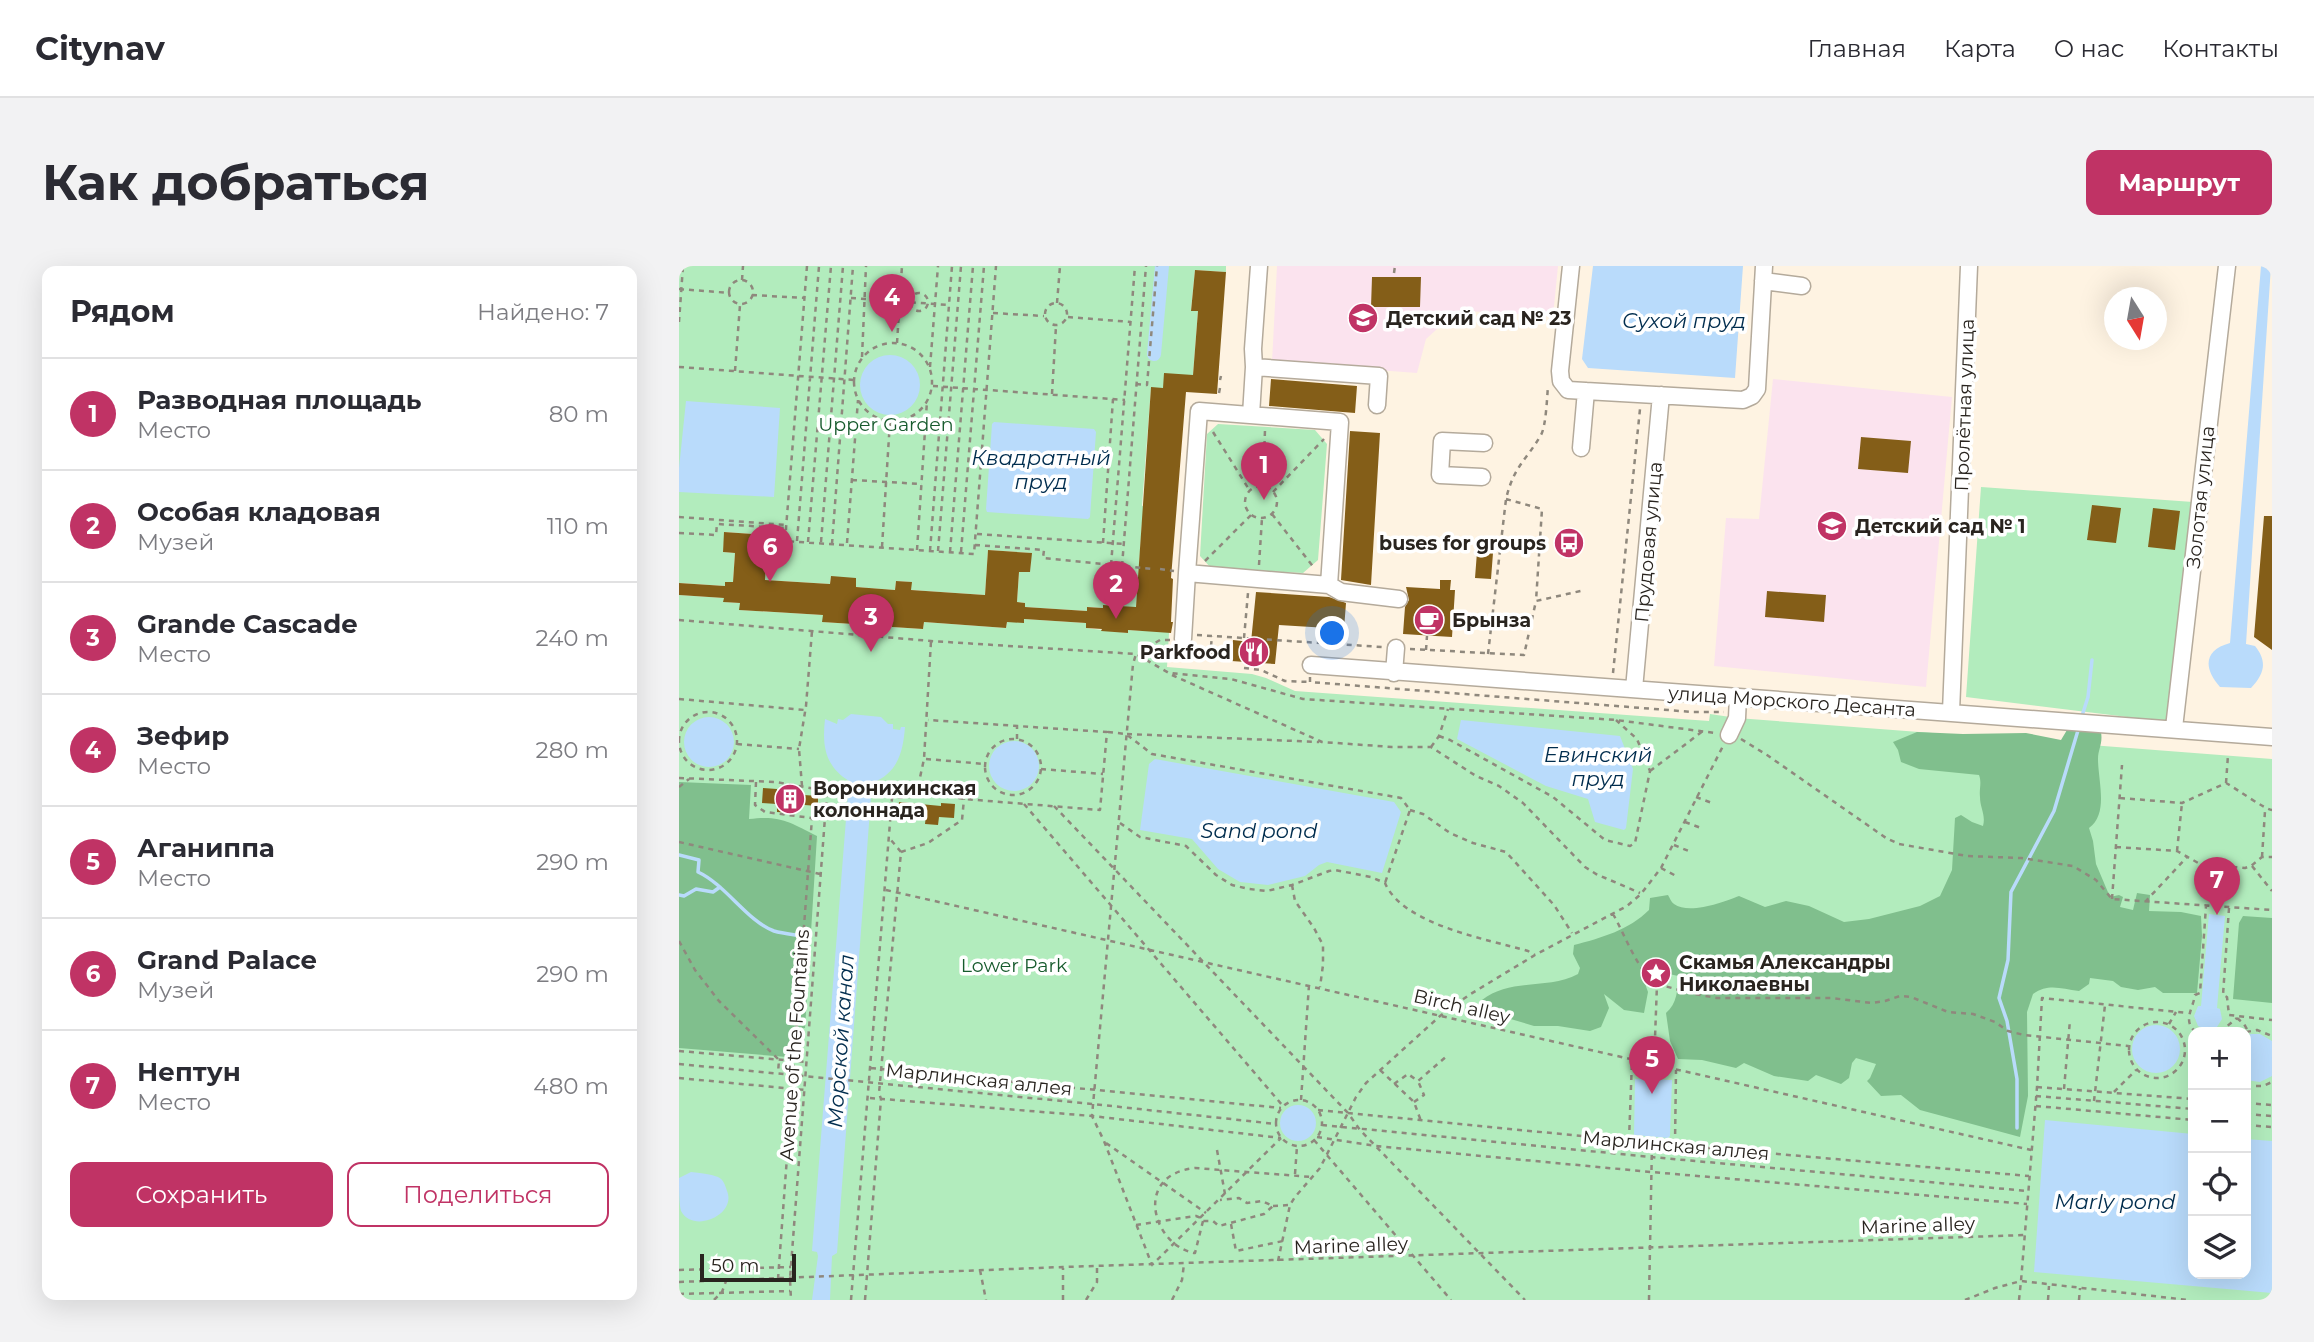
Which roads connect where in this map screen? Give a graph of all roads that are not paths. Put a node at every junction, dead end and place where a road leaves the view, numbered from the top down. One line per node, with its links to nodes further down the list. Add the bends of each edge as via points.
1 (1259, 266): 7 (street)
2 (1570, 266): 8 (street, via 1561,381 1568,390)
3 (1969, 266): 24 (street, Пролётная улица)
4 (2227, 266): 25 (street, Золотая улица)
5 (1763, 274): 6 (street); 9 (street, via 1757,389 1752,396 1743,400)
6 (1802, 286)
7 (1254, 372): 10 (street, via 1379,376); 11 (street)
8 (1586, 391): 9 (street); 13 (street)
9 (1661, 395): 22 (street, Прудовая улица)
10 (1377, 405)
11 (1251, 415): 15 (street, via 1199,411); 16 (street, via 1340,422)
12 (1484, 443): 14 (street, via 1442,441 1441,453 1440,475)
13 (1581, 448)
14 (1482, 477)
15 (1187, 573): 16 (street); 18 (street)
16 (1329, 585): 17 (street, via 1347,594)
17 (1399, 599)
18 (1175, 640)
19 (1396, 648): 21 (street)
20 (1311, 665): 21 (street, улица Морского Десанта)
21 (1394, 673): 22 (street, улица Морского Десанта)
22 (1634, 690): 23 (street, улица Морского Десанта)
23 (1738, 705): 24 (street, улица Морского Десанта); 26 (street)
24 (1951, 712): 25 (street, улица Морского Десанта)
25 (2174, 728): 27 (street, улица Морского Десанта)
26 (1730, 735)
27 (2272, 737)

